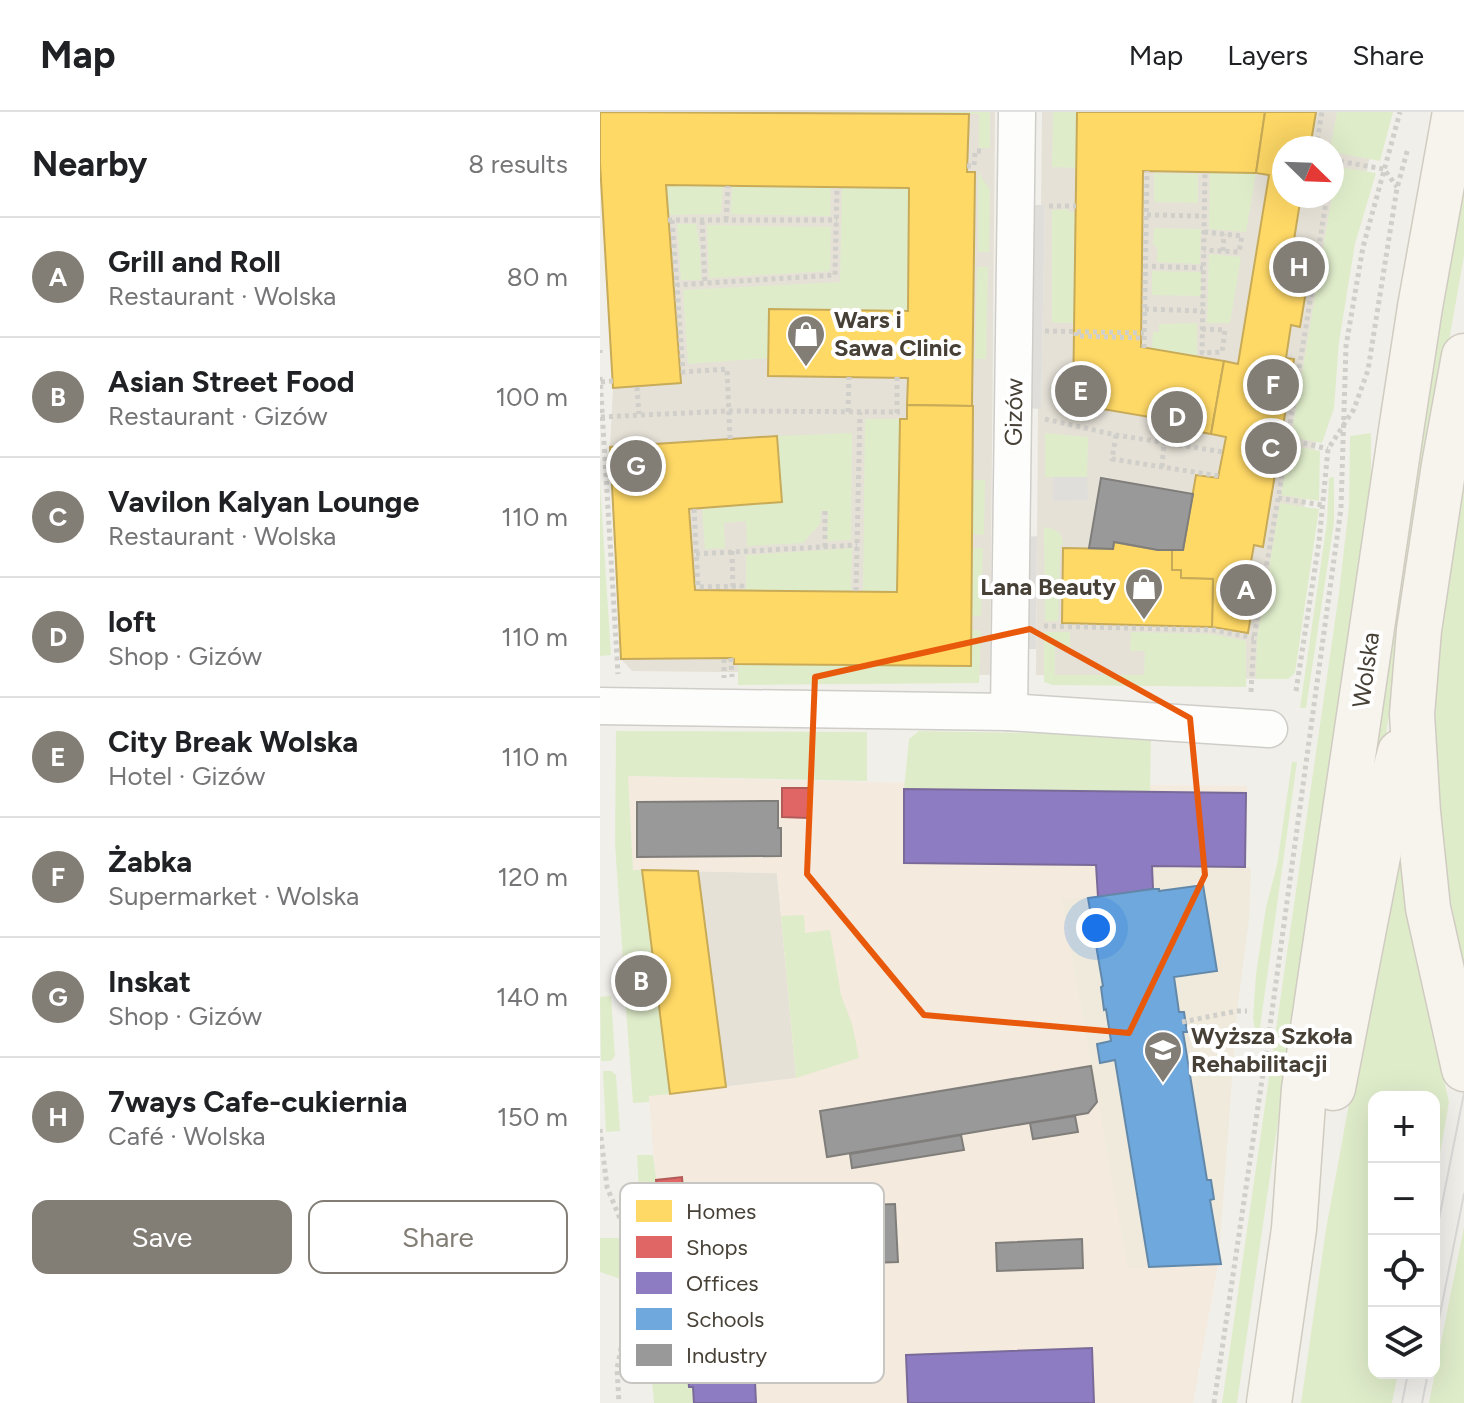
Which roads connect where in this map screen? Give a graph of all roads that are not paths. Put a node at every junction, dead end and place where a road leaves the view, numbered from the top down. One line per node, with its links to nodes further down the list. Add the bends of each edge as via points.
1 (1017, 112): 5 (street, Gizów)
2 (1455, 112): 9 (main road, Wolska, via 1420,307 1304,1089)
3 (1464, 356): 6 (main road, Wolska, via 1419,630)
4 (609, 694): 5 (street)
5 (1009, 712): 7 (street)
6 (1412, 714): 8 (main road, Wolska, via 1428,908); 9 (main road, via 1394,774 1335,1081)
7 (1269, 729)
8 (1464, 1069)
9 (1294, 1229): 10 (main road)
10 (1269, 1403)

